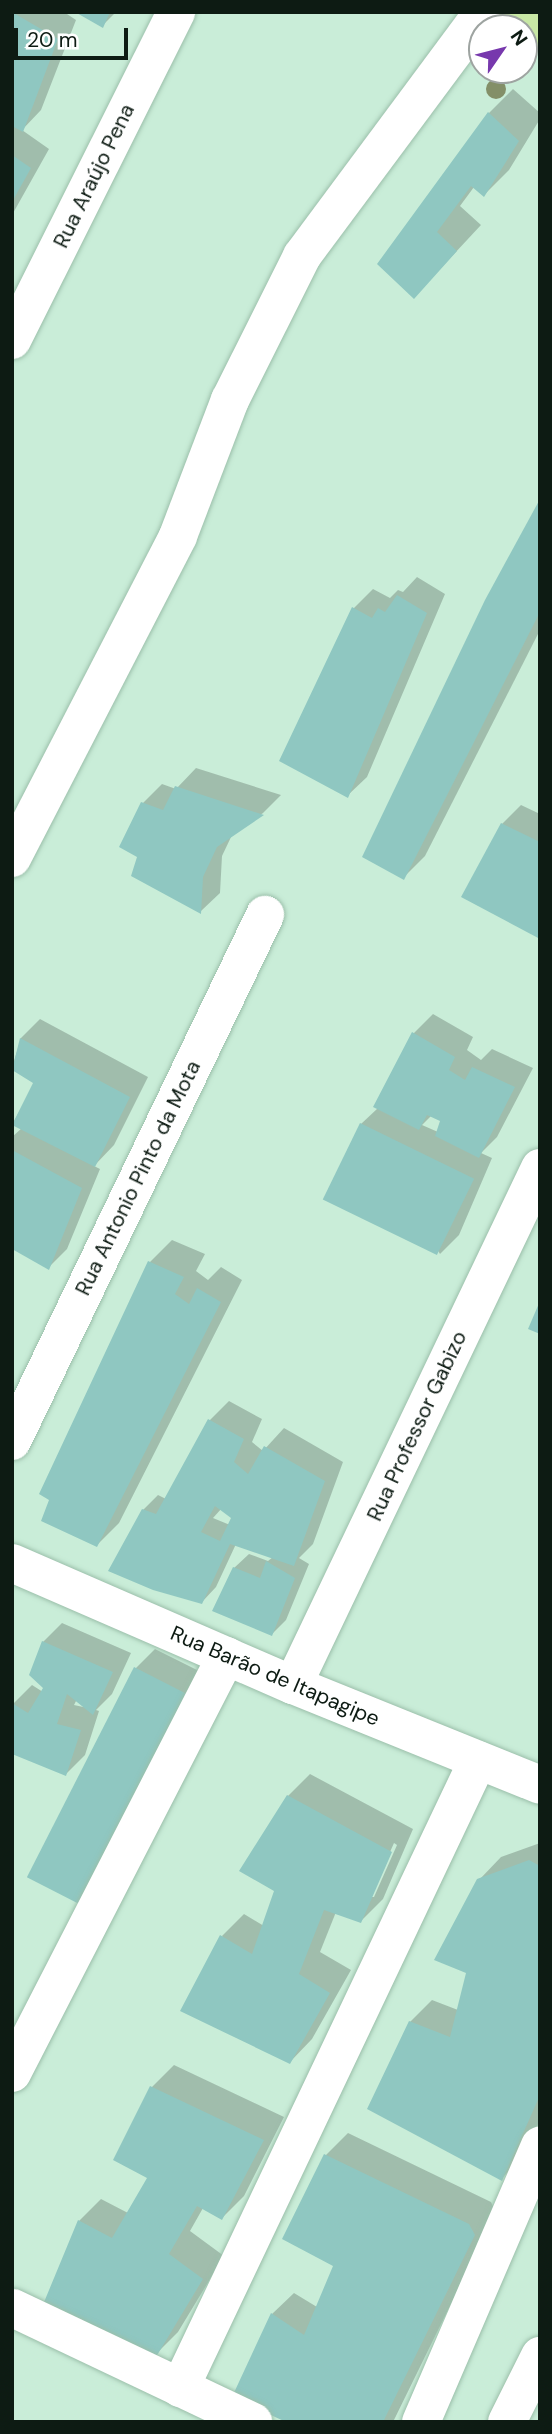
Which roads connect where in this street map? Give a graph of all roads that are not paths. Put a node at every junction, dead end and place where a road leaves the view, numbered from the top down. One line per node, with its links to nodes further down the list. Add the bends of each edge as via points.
1 (176, 12): 5 (street, Rua Araújo Pena)
2 (483, 12): 6 (street, via 302,256 230,400 178,536)
3 (518, 12): 4 (main road)
4 (540, 30)
5 (12, 340)
6 (12, 858)
7 (265, 915): 9 (street, Rua Antonio Pinto da Mota)
8 (540, 1168): 13 (street, Rua Professor Gabizo)
9 (24, 1384): 10 (street, Rua Antonio Pinto da Mota)
10 (12, 1441)
11 (12, 1563): 12 (street, Rua Barão de Itapagipe)
12 (226, 1656): 13 (street, Rua Barão de Itapagipe); 16 (street)
13 (293, 1685): 14 (street, Rua Barão de Itapagipe)
14 (478, 1760): 15 (street, Rua Barão de Itapagipe); 20 (street)
15 (540, 1785)
16 (12, 2073)
17 (540, 2146): 22 (street)
18 (13, 2308): 20 (street)
19 (540, 2356): 23 (street)
20 (180, 2388): 21 (street)
21 (253, 2422)
22 (421, 2422)
23 (507, 2422)

